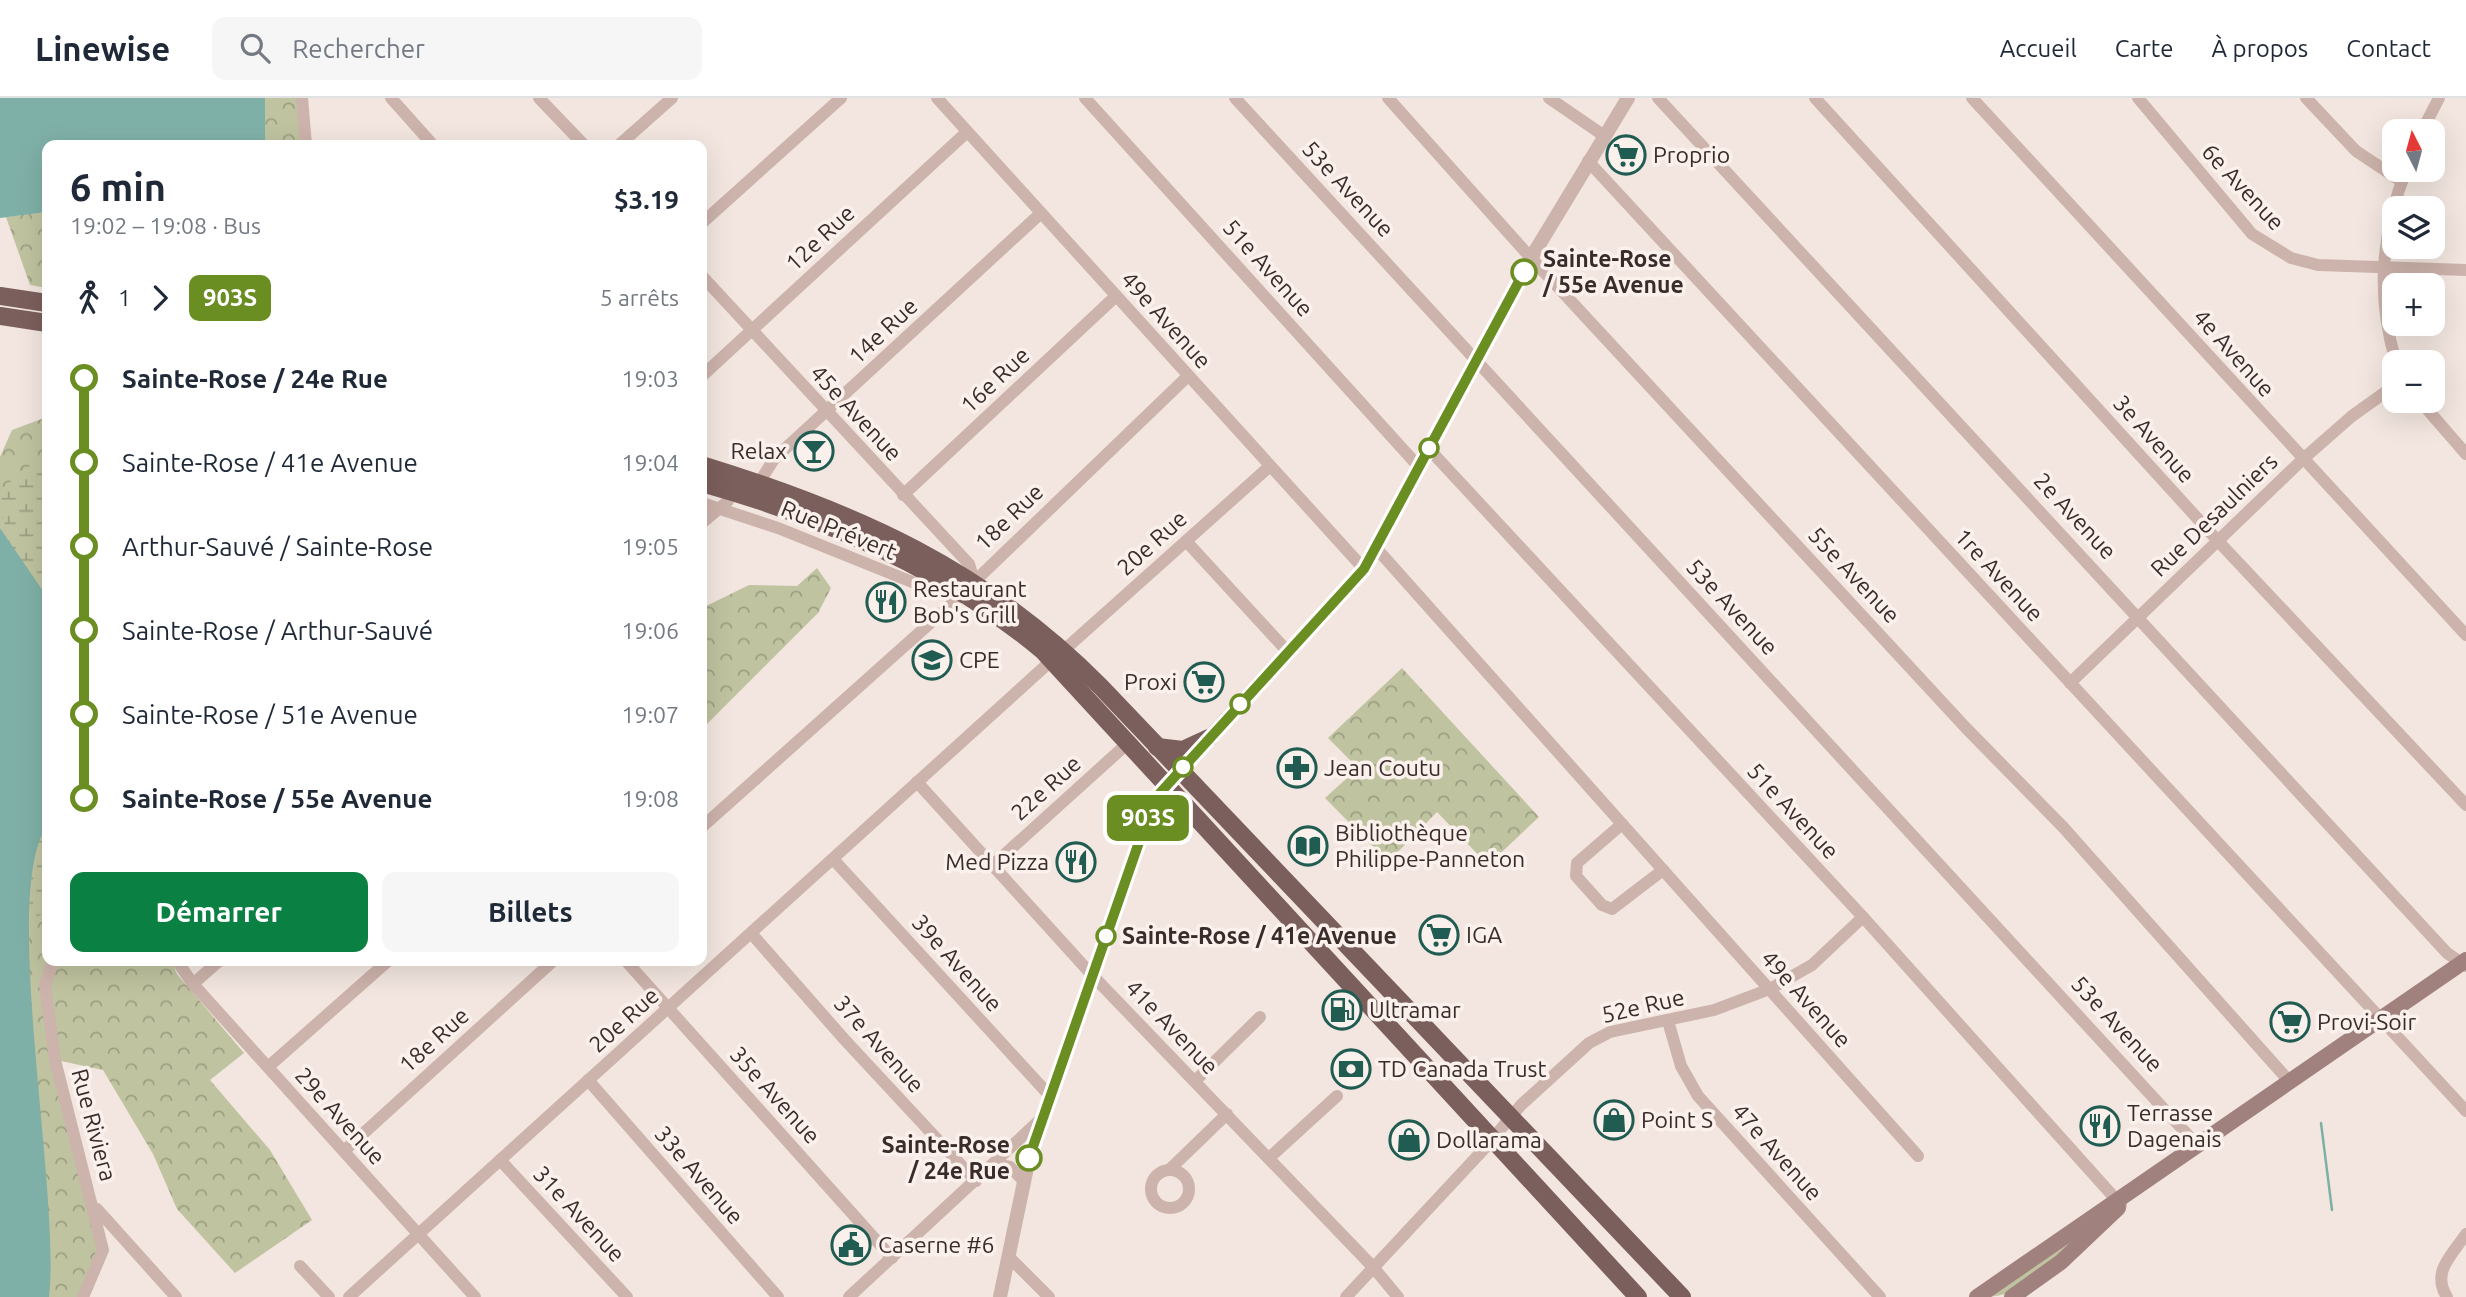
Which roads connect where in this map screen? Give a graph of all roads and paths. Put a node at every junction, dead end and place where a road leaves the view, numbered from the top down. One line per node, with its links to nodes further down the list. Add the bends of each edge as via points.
1 (302, 98): 21 (street)
2 (391, 98): 22 (street)
3 (539, 98): 23 (street)
4 (672, 98): 24 (street)
5 (841, 98): 29 (street)
6 (937, 98): 19 (street, 49e Avenue)
7 (1085, 98): 52 (street, 51e Avenue)
8 (1236, 98): 41 (street, 53e Avenue)
9 (1388, 98): 30 (street, 55e Avenue)
10 (1549, 98): 20 (street)
11 (1628, 98): 20 (street)
12 (1658, 98): 65 (street, 2e Avenue)
13 (1815, 98): 61 (street, 3e Avenue)
14 (1972, 98): 49 (street, 4e Avenue)
15 (2138, 98): 31 (street, 6e Avenue, via 2252,234 2272,249 2318,265)
16 (2306, 98): 26 (street, via 2356,151)
17 (2438, 99): 18 (street)
18 (2428, 119)
19 (967, 132): 28 (street, 49e Avenue); 39 (street, 12e Rue)
20 (1603, 135): 25 (street)
21 (306, 140)
22 (429, 140)
23 (579, 140)
24 (625, 140)
25 (1588, 161): 30 (street); 69 (street, 1re Avenue)
26 (2382, 164)
27 (2402, 182): 31 (street)
28 (1041, 213): 35 (street, 49e Avenue); 45 (street, 14e Rue)
29 (707, 219)
30 (1531, 258): 41 (street); 102 (street, 55e Avenue, via 2063,827)
31 (2382, 267): 32 (street, 6e Avenue); 40 (street, via 2386,330)
32 (2466, 270)
33 (707, 281): 39 (street, 45e Avenue)
34 (0, 296): 36 (main road)
35 (1116, 296): 43 (street, 49e Avenue); 56 (street, 16e Rue)
36 (42, 302)
37 (0, 316): 38 (main road)
38 (42, 322)
39 (752, 330): 42 (street, 12e Rue); 45 (street, 45e Avenue)
40 (2392, 350)
41 (1477, 360): 47 (street); 111 (street, 53e Avenue)
42 (707, 371)
43 (1188, 376): 50 (street, 49e Avenue); 64 (street, 18e Rue)
44 (2382, 395): 49 (street, Rue Desaulniers)
45 (826, 412): 53 (street, 14e Rue, via 774,459); 56 (street, 45e Avenue)
46 (2430, 413): 48 (street)
47 (1429, 449): 52 (street); 84 (street, 51e Avenue)
48 (2466, 454)
49 (2303, 460): 61 (street, Rue Desaulniers); 66 (street, 4e Avenue)
50 (1270, 466): 60 (street, 20e Rue); 63 (street, 49e Avenue)
51 (707, 467): 53 (main road)
52 (1419, 467): 62 (street)
53 (759, 483): 64 (main road, via 868,524)
54 (707, 484): 55 (main road)
55 (733, 492): 58 (street); 64 (main road, via 871,544)
56 (903, 495): 64 (street, 45e Avenue, via 969,564)
57 (707, 504): 58 (street, Rue Prévert)
58 (720, 507): 59 (street); 64 (street, Rue Prévert, via 932,590)
59 (707, 519)
60 (1186, 541): 67 (street); 68 (street, 20e Rue)
61 (2218, 541): 65 (street, Rue Desaulniers); 76 (street, 3e Avenue)
62 (1377, 549): 63 (street); 80 (street, 49e Avenue)
63 (1364, 569): 67 (street)
64 (968, 587): 68 (main road, via 1013,628); 79 (street, 18e Rue)
65 (2139, 616): 69 (street, Rue Desaulniers); 86 (street, 2e Avenue, via 2447,953)
66 (2466, 635)
67 (1289, 652): 70 (street)
68 (1057, 655): 71 (main road); 72 (main road); 74 (street, 20e Rue)
69 (2070, 683): 98 (street, 1re Avenue)
70 (1209, 738): 72 (main road, via 1183,750); 73 (street)
71 (1128, 743): 75 (main road); 82 (street, 22e Rue)
72 (1157, 747): 73 (main road)
73 (1179, 771): 75 (street); 108 (main road)
74 (917, 782): 81 (street, 20e Rue); 82 (street, 41e Avenue)
75 (1166, 785): 77 (main road); 78 (street)
76 (2466, 805)
77 (1192, 815): 78 (main road, via 1169,811); 110 (main road)
78 (1146, 821): 93 (street)
79 (707, 822)
80 (1622, 824): 83 (street, 49e Avenue); 83 (street, via 1577,863 1576,876 1602,905 1612,909)
81 (833, 859): 85 (street, 20e Rue); 104 (street, 39e Avenue)
82 (993, 865): 93 (street, 41e Avenue)
83 (1663, 870): 95 (street, 49e Avenue)
84 (1863, 917): 95 (street, 52e Rue, via 1812,965); 120 (street, 51e Avenue)
85 (751, 933): 96 (street, 20e Rue); 119 (street, 37e Avenue)
86 (2464, 963): 98 (main road)
87 (51, 966): 121 (street, Rue Riviera, via 45,985 55,1060)
88 (180, 966): 94 (street, 29e Avenue)
89 (213, 966): 94 (street)
90 (382, 966): 100 (street)
91 (548, 966): 112 (street, 18e Rue)
92 (630, 966): 96 (street, 35e Avenue)
93 (1092, 975): 103 (street, 41e Avenue); 104 (street)
94 (193, 984): 100 (street, 29e Avenue)
95 (1770, 989): 99 (street, 52e Rue); 113 (street, 49e Avenue)
96 (668, 1008): 101 (street, 20e Rue); 125 (street, 35e Avenue)
97 (1260, 1017): 103 (street)
98 (2380, 1018): 102 (main road); 106 (street, 1re Avenue)
99 (1668, 1021): 108 (street, 52e Rue, via 1600,1036); 142 (street, 47e Avenue, via 1681,1066 1698,1096)
100 (268, 1067): 112 (street, 29e Avenue)
101 (588, 1080): 115 (street, 20e Rue); 134 (street, 33e Avenue)
102 (2289, 1080): 111 (main road)
103 (1195, 1081): 107 (street, 41e Avenue)
104 (1050, 1096): 109 (street)
105 (1337, 1096): 114 (street)
106 (2466, 1111)
107 (1227, 1114): 114 (street, 41e Avenue); 117 (street)
108 (1511, 1115): 110 (street, 52e Rue); 141 (main road)
109 (1042, 1117): 116 (street); 118 (street)
110 (1492, 1139): 127 (street, 52e Rue); 140 (main road)
111 (2197, 1145): 120 (main road)
112 (344, 1151): 122 (street, 29e Avenue)
113 (1918, 1156)
114 (1269, 1158): 127 (street, 41e Avenue)
115 (500, 1160): 122 (street, 20e Rue); 133 (street, 31e Avenue)
116 (995, 1164): 118 (street, via 1010,1167); 119 (street)
117 (1169, 1170)
118 (1023, 1180): 124 (street)
119 (976, 1181): 125 (street)
120 (2119, 1202): 143 (main road); 144 (main road, via 2061,1262)
121 (93, 1205): 128 (street, Rue Riviera, via 103,1250); 129 (street)
122 (419, 1234): 131 (street, 20e Rue); 132 (street, 29e Avenue)
123 (2466, 1234): 145 (street, via 2440,1271 2441,1287)
124 (1008, 1256): 136 (street); 137 (street)
125 (892, 1258): 135 (street)
126 (300, 1266): 130 (street)
127 (1373, 1267): 138 (street, 52e Rue); 139 (street, 41e Avenue)
128 (83, 1297)
129 (176, 1297)
130 (329, 1297)
131 (349, 1297)
132 (475, 1297)
133 (627, 1297)
134 (778, 1297)
135 (849, 1297)
136 (1000, 1297)
137 (1049, 1297)
138 (1346, 1297)
139 (1398, 1297)
140 (1638, 1297)
141 (1682, 1297)
142 (1880, 1297)
143 (1977, 1297)
144 (2012, 1297)
145 (2448, 1297)

